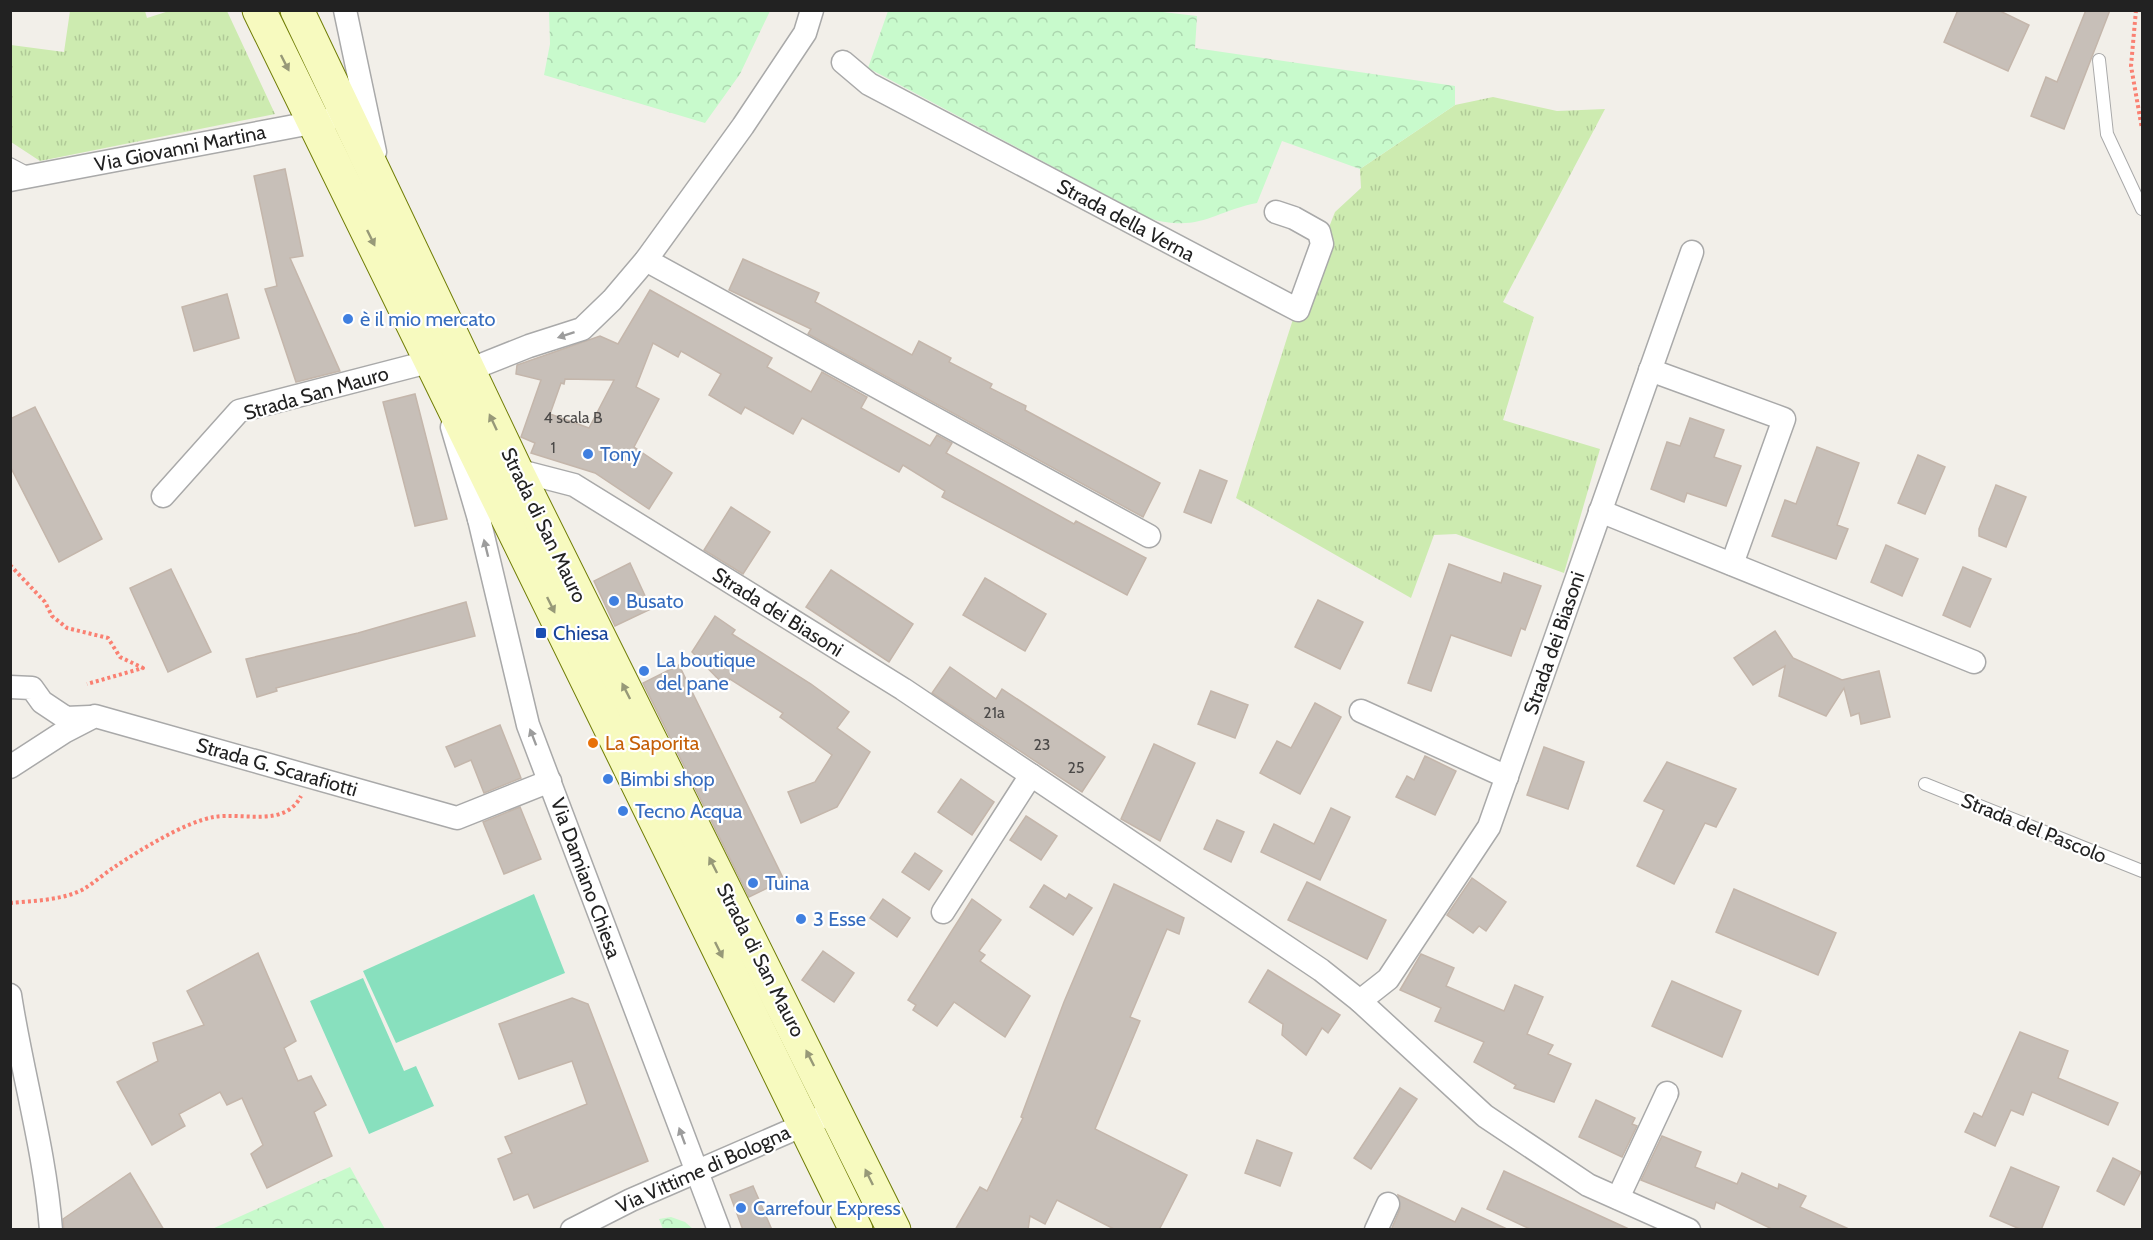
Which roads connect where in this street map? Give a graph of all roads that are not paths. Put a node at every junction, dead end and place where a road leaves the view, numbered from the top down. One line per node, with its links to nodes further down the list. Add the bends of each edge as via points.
1 (259, 10): 8 (main road, Strada di San Mauro, one-way to 8)
2 (297, 10): 7 (main road, Strada di San Mauro)
3 (345, 10): 11 (street)
4 (812, 10): 15 (street, via 805,33)
5 (2099, 60): 12 (lane, via 2107,134)
6 (843, 62): 13 (street, Strada della Verna, via 868,84 1298,310 1322,244 1319,232)
7 (349, 116): 8 (street, Via Giovanni Martina); 11 (main road, Strada di San Mauro)
8 (315, 122): 10 (street, Via Giovanni Martina); 17 (main road, Strada di San Mauro, one-way to 17)
9 (10, 164): 10 (lane)
10 (21, 178)
11 (382, 186): 17 (main road, Strada di San Mauro)
12 (2142, 209)
13 (1275, 212)
14 (1692, 252): 16 (street, Strada dei Biasoni)
15 (646, 260): 17 (street, one-way to 17, via 582,330); 21 (street)
16 (1650, 369): 20 (street, Strada dei Biasoni); 22 (street, via 1784,419)
17 (447, 371): 18 (main road, Strada di San Mauro); 19 (street, Strada San Mauro, via 239,411)
18 (497, 495): 28 (street, Strada dei Biasoni, via 574,485 903,689); 30 (street, Via Damiano Chiesa, one-way to 18, via 528,725); 38 (main road, Strada di San Mauro, one-way to 18); 39 (main road, Strada di San Mauro, one-way to 39)
19 (163, 496)
20 (1600, 511): 22 (street); 29 (street, Strada dei Biasoni)
21 (1149, 537)
22 (1732, 564): 23 (street)
23 (1974, 662)
24 (10, 687): 26 (street, Strada G. Scarafiotti, via 32,688 42,702 66,718)
25 (1361, 711): 29 (street)
26 (95, 716): 27 (street); 30 (street, Strada G. Scarafiotti, via 457,818)
27 (10, 767)
28 (1030, 776): 33 (street); 35 (street, Strada dei Biasoni, via 1321,970)
29 (1507, 777): 35 (street, Strada dei Biasoni, via 1489,827 1388,979)
30 (550, 781): 40 (street, Via Damiano Chiesa, one-way to 30)
31 (1925, 784): 32 (lane, Strada del Pascolo)
32 (2142, 871)
33 (943, 912)
34 (10, 994): 36 (street)
35 (1360, 1001): 41 (street, Strada dei Biasoni, via 1485,1116 1588,1185)
36 (15, 1059): 43 (street, via 47,1182)
37 (1667, 1093): 41 (street)
38 (836, 1111): 39 (street, Via Vittime di Bologna); 47 (main road, Strada di San Mauro, one-way to 38)
39 (804, 1125): 40 (street, Via Vittime di Bologna); 46 (main road, Strada di San Mauro)
40 (696, 1173): 44 (street, Via Vittime di Bologna); 45 (street, Via Damiano Chiesa)
41 (1618, 1198): 49 (street, Strada dei Biasoni)
42 (1388, 1204): 48 (street)
43 (51, 1230)
44 (572, 1230)
45 (719, 1230)
46 (856, 1230)
47 (894, 1230)
48 (1376, 1230)
49 (1689, 1230)

